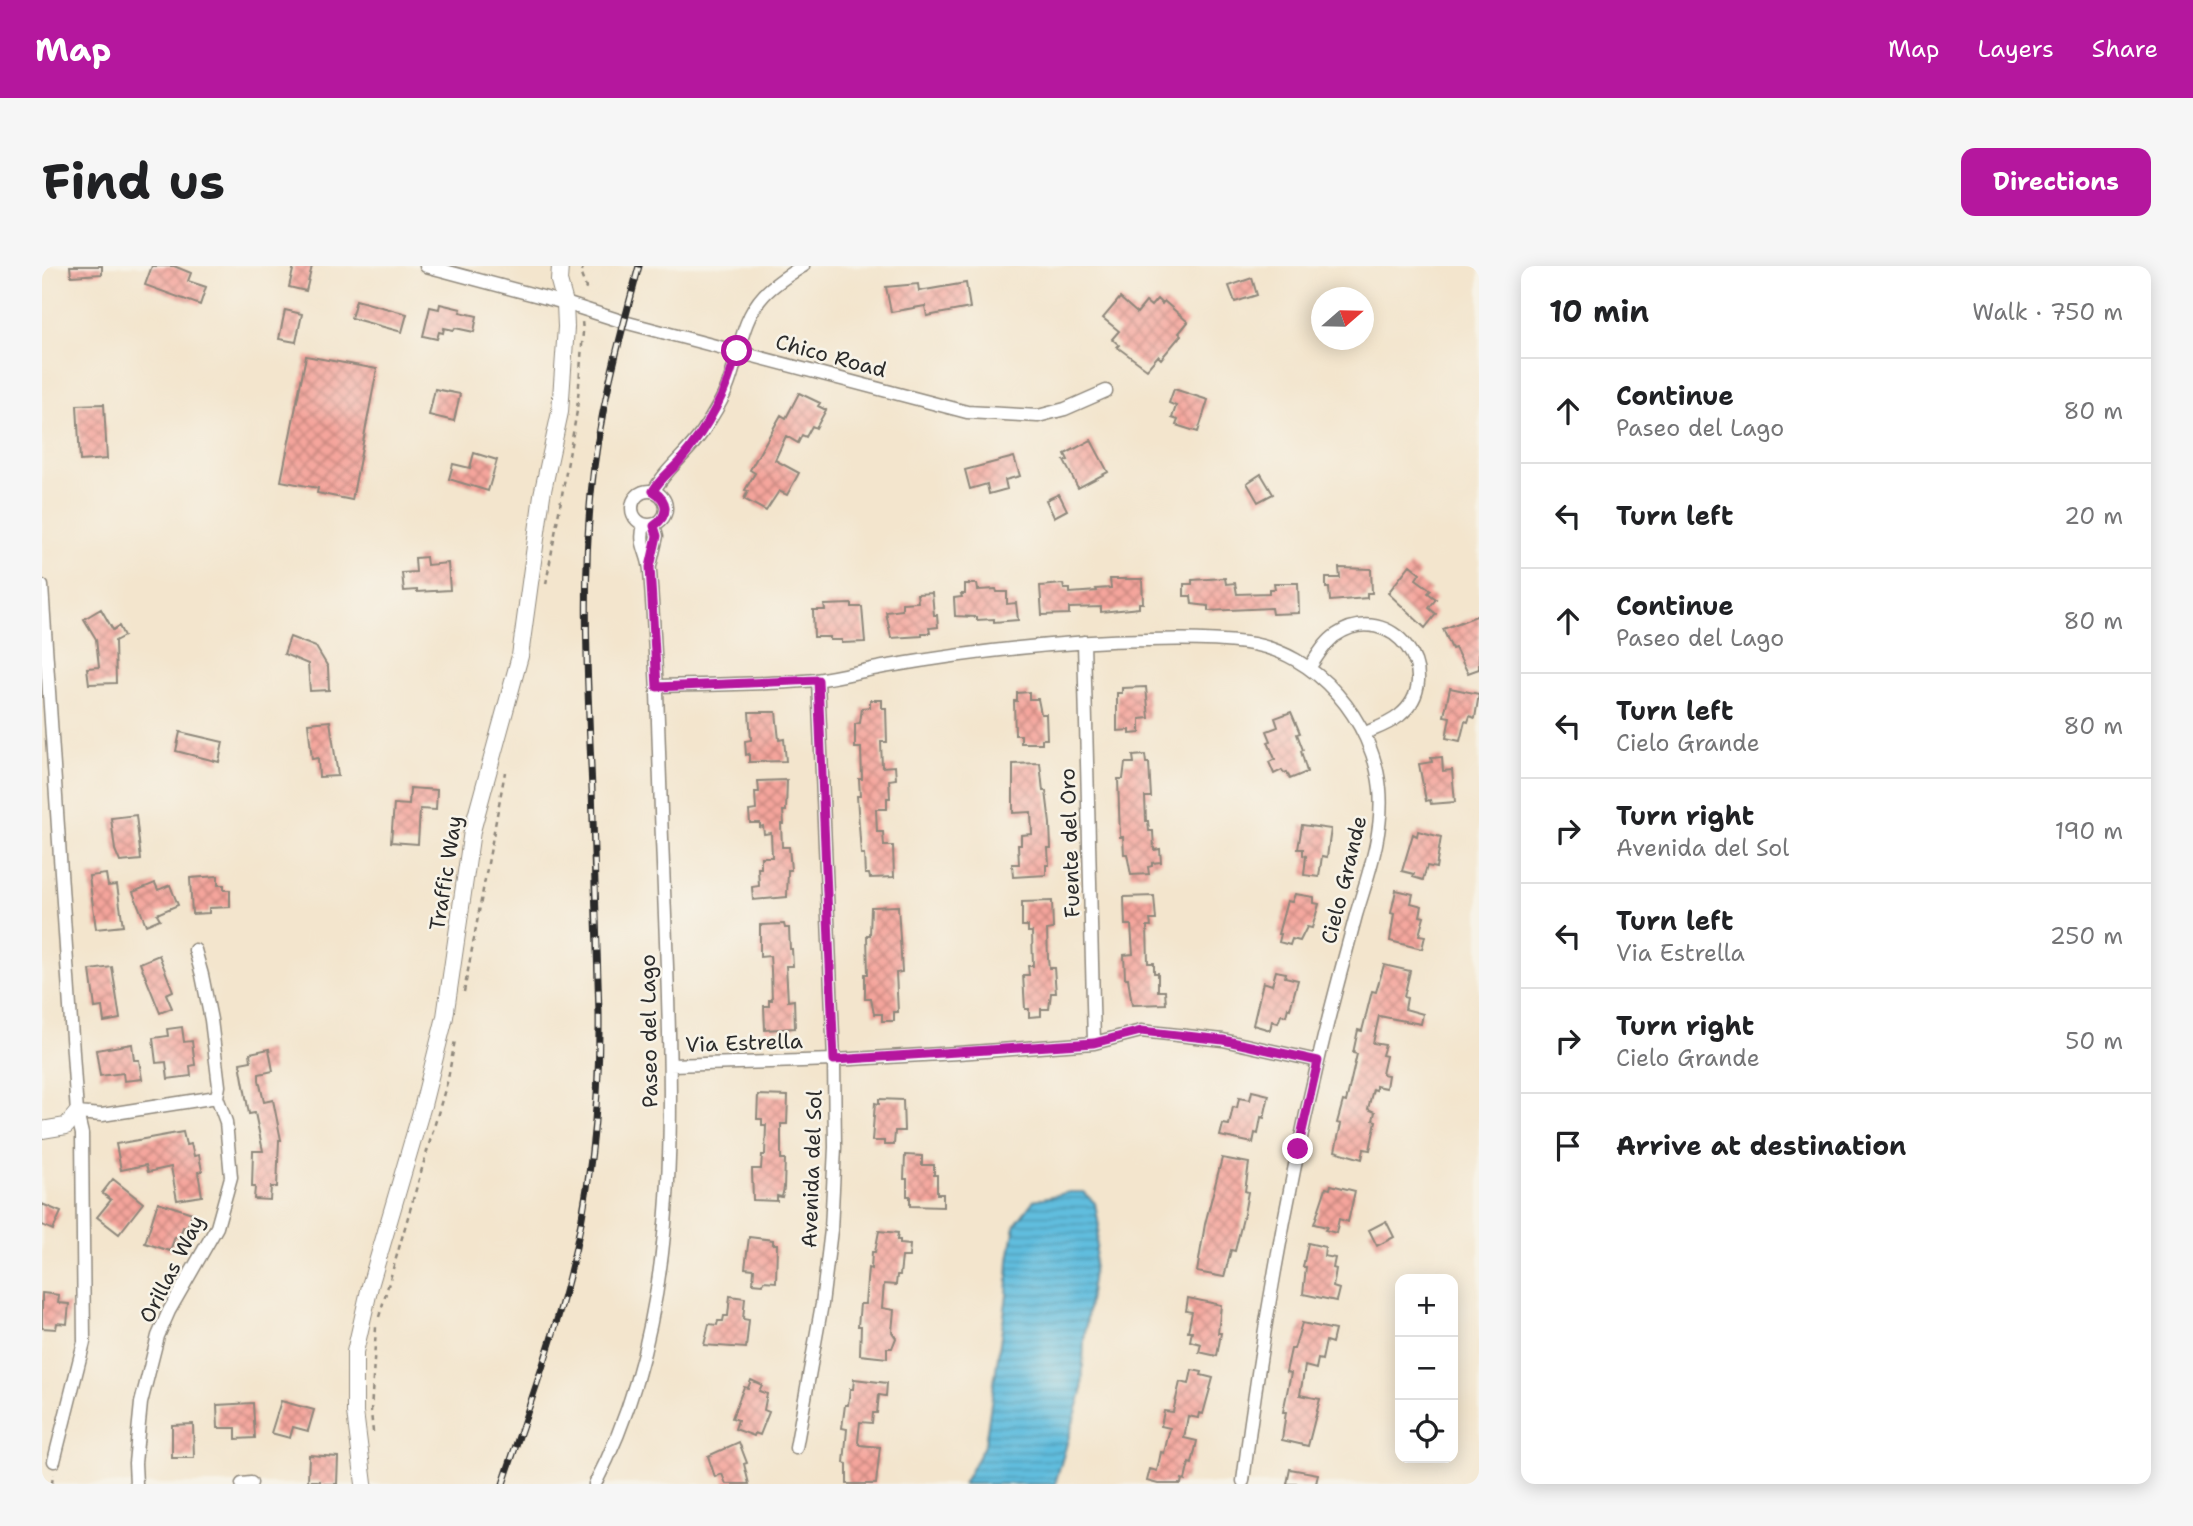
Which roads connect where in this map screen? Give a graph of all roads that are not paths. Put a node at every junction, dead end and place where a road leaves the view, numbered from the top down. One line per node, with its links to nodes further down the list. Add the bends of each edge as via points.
1 (426, 266): 4 (street, Chico Road)
2 (560, 266): 4 (street, Traffic Way, via 559,281)
3 (803, 266): 5 (street, via 763,296)
4 (572, 305): 5 (street, Chico Road); 29 (street, Traffic Way, via 560,412 542,495 520,656 472,831 445,1017 355,1353 355,1412)
5 (737, 351): 6 (street, Chico Road, via 967,412 1038,416); 7 (street, via 727,389 704,430)
6 (1106, 391)
7 (653, 491): 8 (street, via 663,497 667,508 663,519); 8 (street, via 636,495 632,504 636,521)
8 (649, 526): 13 (street, Paseo del Lago, via 640,537 650,567)
9 (42, 586): 21 (street)
10 (1084, 642): 11 (street, Cielo Grande, via 1195,639 1245,643); 12 (street, Cielo Grande, via 885,666); 16 (street, Fuente del Oro)
11 (1309, 668): 14 (street, Cielo Grande, via 1342,699); 14 (street, via 1336,635 1361,626 1387,630 1408,646 1418,680 1409,706 1388,724)
12 (818, 680): 13 (street, Cielo Grande); 17 (street, Avenida del Sol)
13 (657, 687): 19 (street, Paseo del Lago)
14 (1365, 733): 18 (street, Cielo Grande, via 1380,784 1378,834)
15 (195, 950): 20 (street, Orillas Way, via 212,1031)
16 (1094, 1043): 17 (street, Via Estrella); 18 (street, Via Estrella, via 1141,1031 1223,1040)
17 (834, 1060): 19 (street, Via Estrella); 23 (street, Avenida del Sol, via 831,1230)
18 (1318, 1061): 25 (street, Cielo Grande, via 1277,1256)
19 (670, 1065): 30 (street, Paseo del Lago, via 670,1161 662,1258 638,1384)
20 (217, 1097): 21 (street, via 102,1115); 27 (street, Orillas Way, via 229,1141 228,1192 217,1227 159,1336 141,1403)
21 (77, 1113): 22 (street, via 66,1126); 24 (street, via 82,1134 84,1342)
22 (42, 1130)
23 (796, 1448)
24 (54, 1461)
25 (1243, 1481)
26 (251, 1483): 28 (street)
27 (136, 1484)
28 (242, 1484)
29 (364, 1484)
30 (595, 1484)

